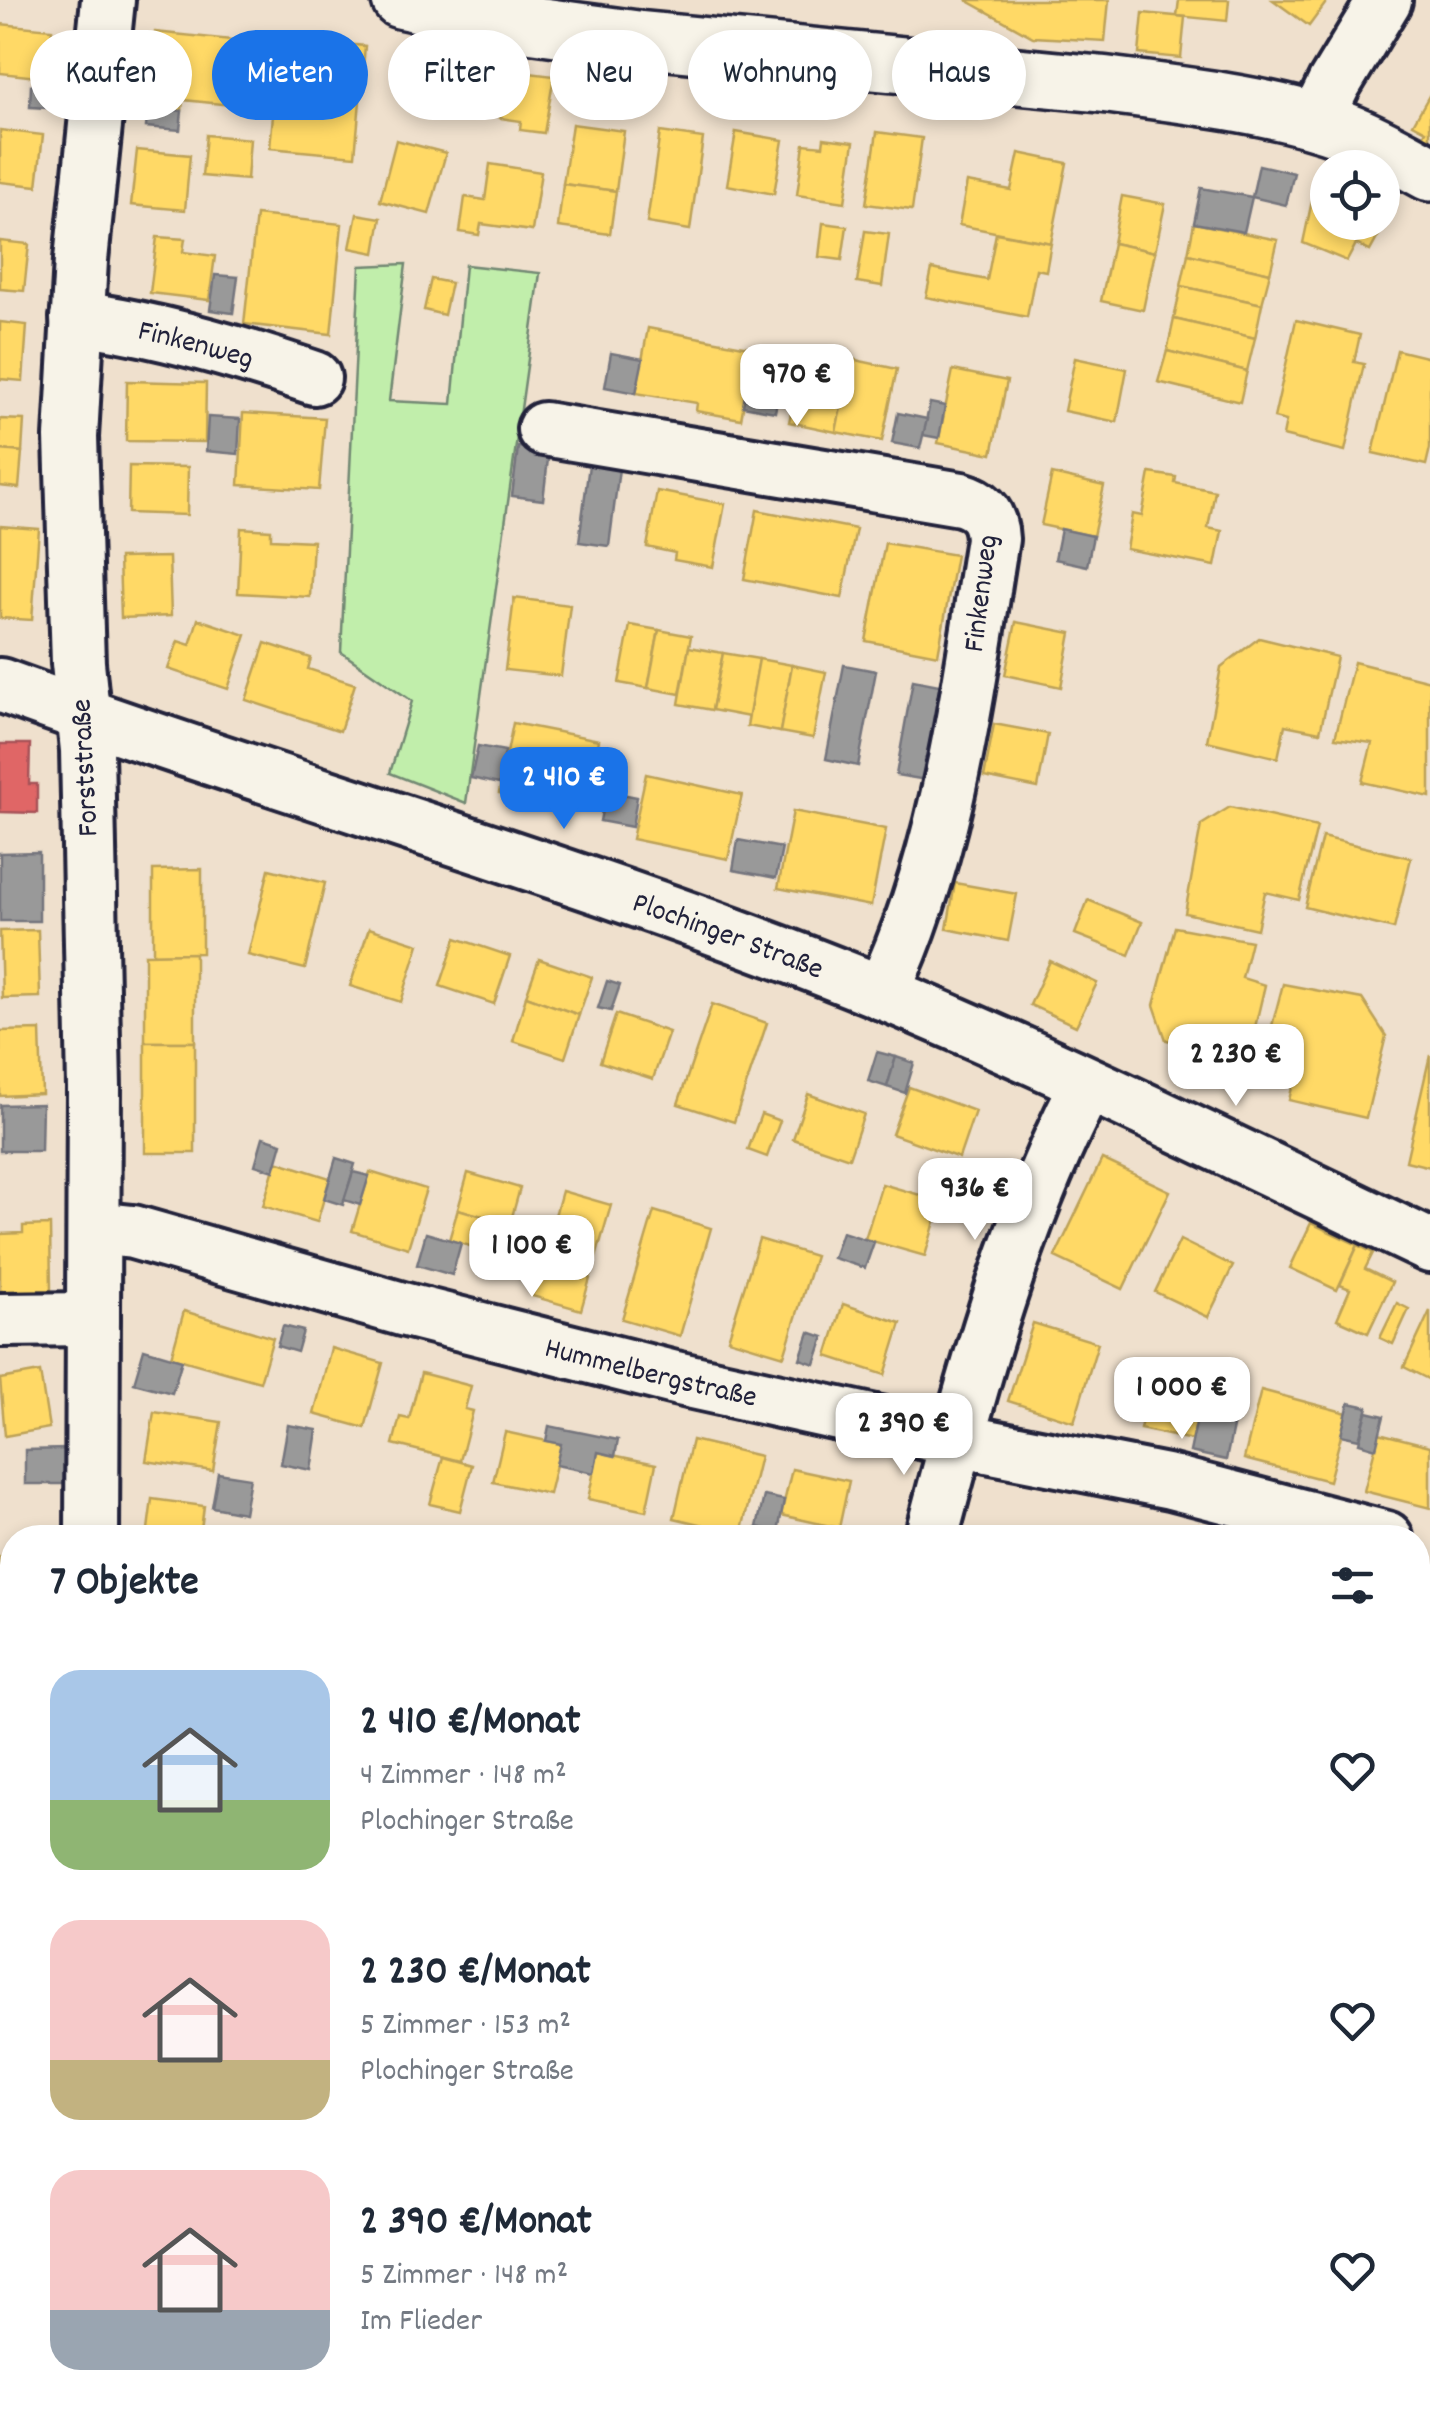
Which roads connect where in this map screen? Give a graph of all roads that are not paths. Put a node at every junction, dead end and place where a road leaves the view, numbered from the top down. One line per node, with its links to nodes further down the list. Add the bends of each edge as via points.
1 (108, 0): 6 (street, Forststraße)
2 (400, 0): 4 (main road, via 618,37 1144,90)
3 (1385, 0): 4 (street)
4 (1316, 121): 5 (main road)
5 (1430, 173)
6 (77, 318): 7 (street, Finkenweg); 10 (street, Forststraße, via 71,438)
7 (314, 378)
8 (544, 429): 11 (street, Finkenweg, via 961,499 983,511 992,539 934,856)
9 (0, 685): 10 (street, Plochinger Straße)
10 (82, 715): 11 (street, Plochinger Straße, via 596,886); 13 (street, Forststraße)
11 (882, 993): 12 (street, Plochinger Straße)
12 (1087, 1084): 14 (street, Plochinger Straße); 17 (street, via 1001,1290)
13 (95, 1228): 15 (street, Forststraße); 17 (street, Hummelbergstraße, via 133,1232 675,1378)
14 (1430, 1246)
15 (93, 1319): 16 (street); 18 (street, Forststraße)
16 (0, 1320)
17 (957, 1440): 19 (street); 20 (street, Hummelbergstraße, via 1171,1482)
18 (92, 1525)
19 (934, 1525)
20 (1336, 1525)

